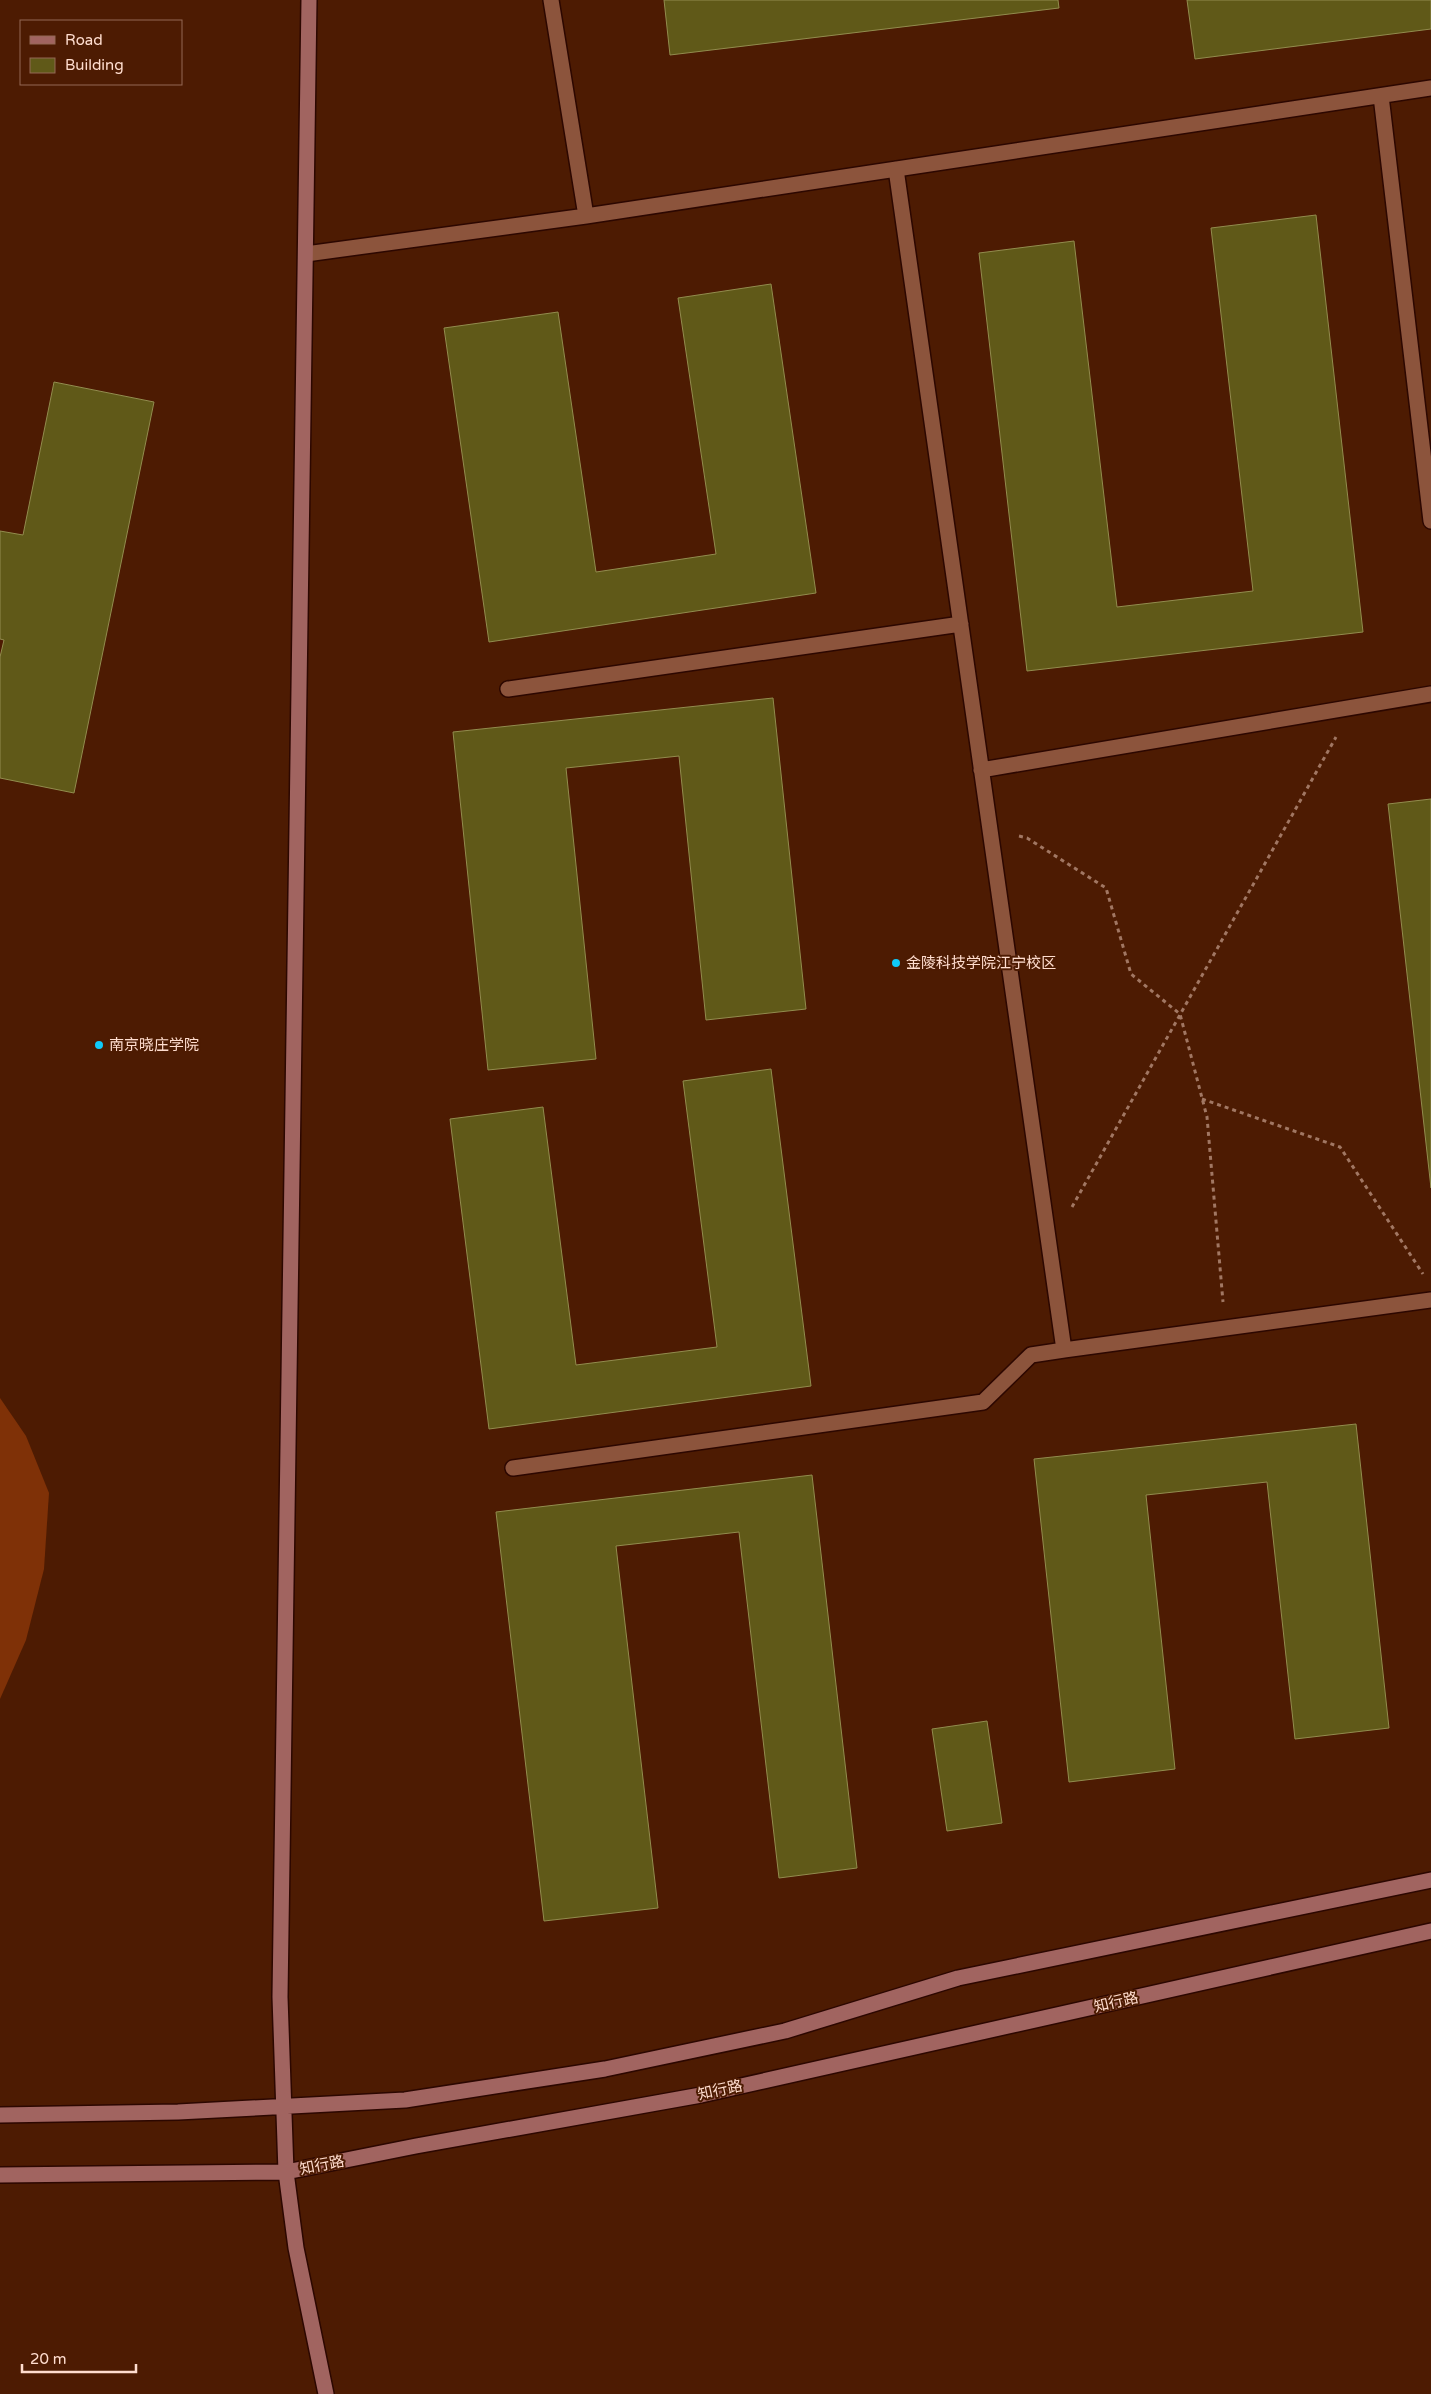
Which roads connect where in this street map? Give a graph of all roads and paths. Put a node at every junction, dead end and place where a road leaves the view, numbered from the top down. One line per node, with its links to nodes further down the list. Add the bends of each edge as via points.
1 (309, 0): 7 (street)
2 (551, 0): 6 (lane)
3 (1431, 88): 4 (lane)
4 (1381, 96): 5 (lane); 8 (lane)
5 (896, 169): 6 (lane); 9 (lane)
6 (586, 216): 7 (lane)
7 (306, 254): 25 (street, via 280,1997)
8 (1431, 521)
9 (961, 624): 10 (lane); 13 (lane)
10 (508, 689)
11 (1431, 694): 12 (lane)
12 (1354, 706): 13 (lane); 15 (path)
13 (981, 770): 14 (lane)
14 (990, 827): 15 (path, via 1027,838 1106,888 1131,974); 17 (lane)
15 (1180, 1014): 16 (path); 17 (path)
16 (1202, 1099): 18 (path, via 1340,1147); 20 (path, via 1207,1117)
17 (1050, 1245): 21 (lane)
18 (1426, 1279)
19 (1431, 1300): 20 (lane)
20 (1225, 1328): 21 (lane)
21 (1064, 1350): 22 (lane, via 1031,1355 983,1402)
22 (513, 1468)
23 (1431, 1880): 25 (street, via 958,1978 785,2031 605,2069 404,2100)
24 (1431, 1931): 27 (street, 知行路, via 701,2095)
25 (284, 2106): 26 (street, via 178,2112); 27 (street)
26 (0, 2115)
27 (286, 2172): 28 (street, 知行路); 29 (street, via 296,2248)
28 (0, 2175)
29 (326, 2394)

